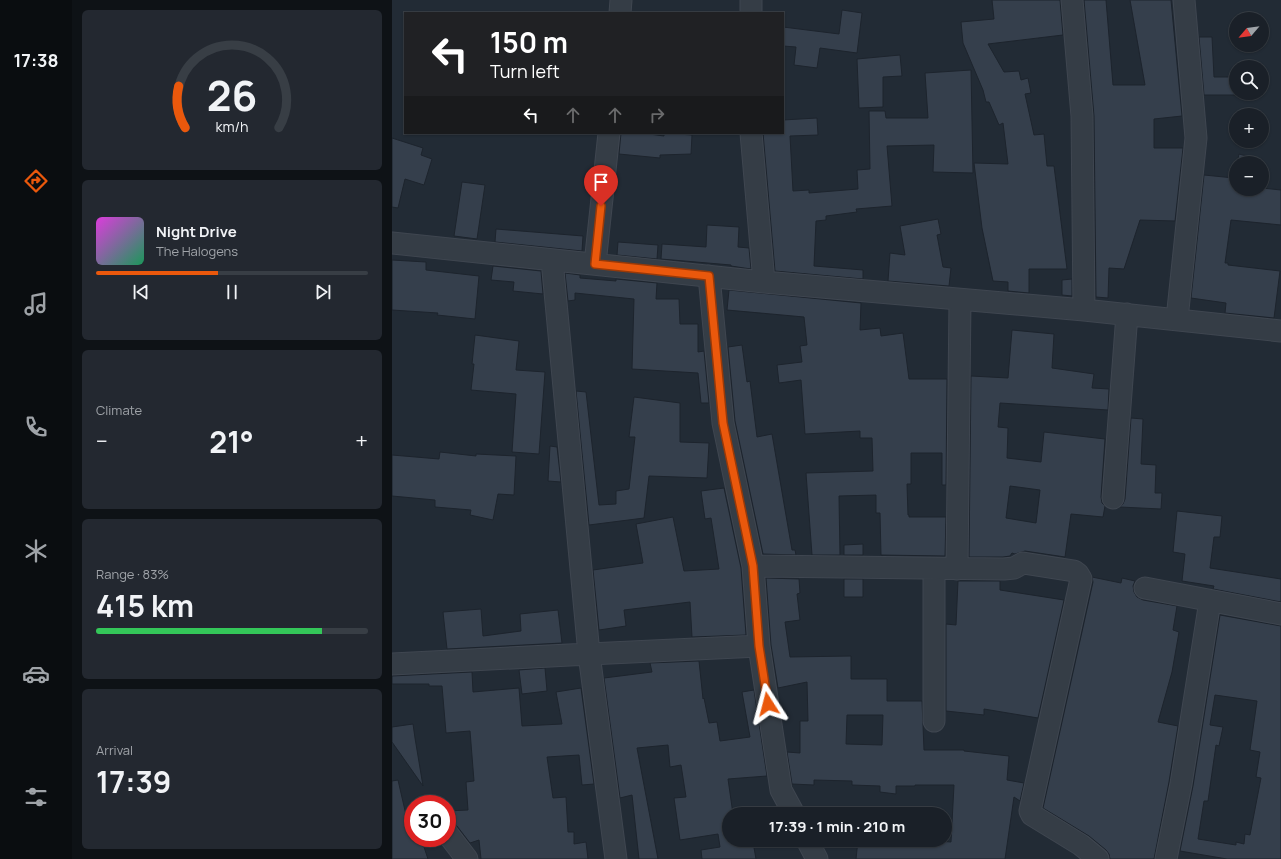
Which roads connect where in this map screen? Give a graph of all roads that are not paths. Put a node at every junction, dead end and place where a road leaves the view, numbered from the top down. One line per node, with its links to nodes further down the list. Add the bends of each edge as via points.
1 (621, 0): 5 (street)
2 (751, 0): 6 (street)
3 (1072, 0): 15 (street, via 1082,116)
4 (1184, 0): 17 (street, via 1196,138)
5 (620, 12)
6 (751, 12)
7 (609, 134): 11 (street)
8 (751, 134): 13 (street)
9 (392, 244): 10 (street)
10 (552, 260): 11 (street); 27 (street)
11 (595, 264): 12 (street)
12 (709, 276): 13 (street); 20 (street, via 723,423)
13 (764, 282): 14 (street)
14 (960, 300): 15 (street); 22 (street)
15 (1084, 310): 16 (street)
16 (1127, 314): 17 (street); 19 (street)
17 (1177, 319): 18 (street)
18 (1281, 331)
19 (1112, 498)
20 (753, 566): 21 (street); 26 (street)
21 (934, 568): 22 (street); 29 (street)
22 (957, 569): 36 (street, via 1004,569 1014,568 1023,563 1074,571 1081,579 1030,811 1032,815)
23 (1145, 588): 24 (street)
24 (1210, 601): 25 (street); 37 (street, via 1182,784)
25 (1281, 614)
26 (759, 646): 27 (street); 30 (street, via 781,790)
27 (589, 654): 28 (street); 34 (street)
28 (392, 664)
29 (934, 721)
30 (790, 807)
31 (456, 845): 33 (street)
32 (811, 847): 35 (street)
33 (466, 859)
34 (616, 859)
35 (817, 859)
36 (1098, 859)
37 (1166, 859)

